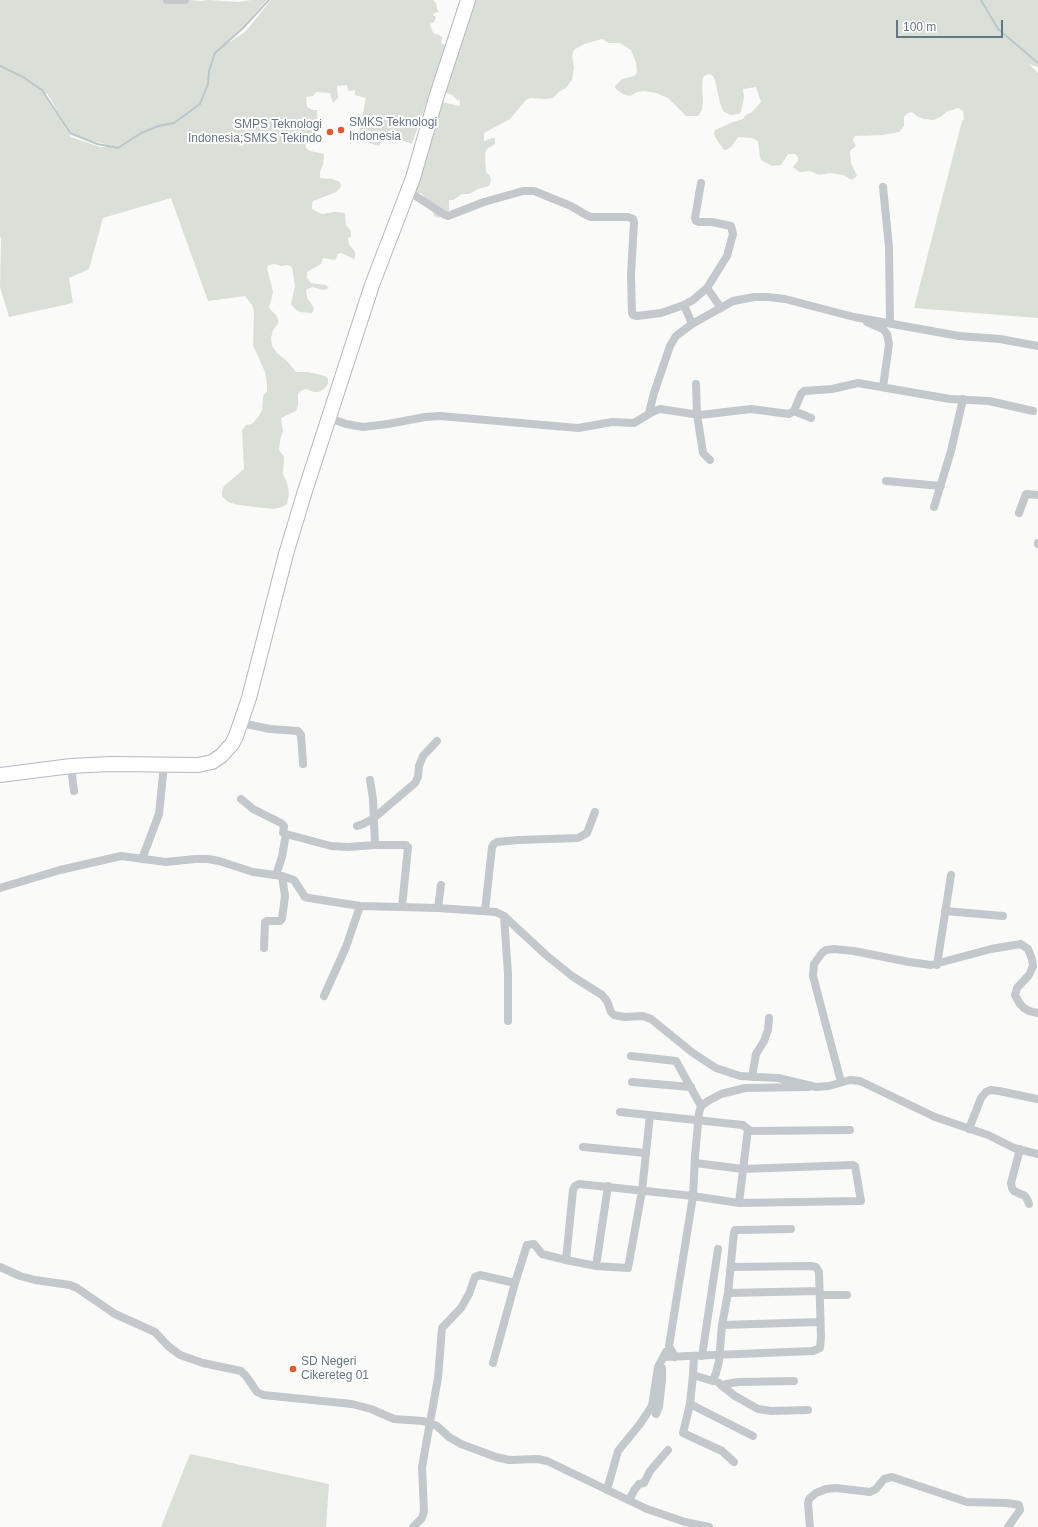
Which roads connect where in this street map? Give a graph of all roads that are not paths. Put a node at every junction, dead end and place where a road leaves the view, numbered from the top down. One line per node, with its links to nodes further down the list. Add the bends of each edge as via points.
1 (167, 0): 2 (street)
2 (186, 0)
3 (468, 0): 6 (highway)
4 (701, 183): 7 (street, via 696,221 730,226 733,234 727,256)
5 (883, 187): 11 (street, via 889,240)
6 (408, 191): 8 (street, via 448,216 484,202 534,190 591,217 633,218 632,312 637,316); 21 (highway, via 372,285)
7 (708, 288): 8 (street); 9 (street)
8 (684, 305): 12 (street)
9 (720, 308): 10 (street, via 739,298 768,297); 12 (street)
10 (854, 317): 11 (street); 15 (street, via 883,329 887,334 889,344)
11 (890, 323): 13 (street, via 959,336)
12 (692, 324): 19 (street, via 676,336 670,346)
13 (1038, 346)
14 (696, 384): 20 (street)
15 (883, 387): 16 (street); 17 (street, via 858,383 832,389 806,390 801,394)
16 (963, 399): 18 (street, via 996,402); 25 (street)
17 (794, 411): 20 (street, via 789,414 746,410); 22 (street)
18 (1033, 411)
19 (649, 413): 20 (street, via 664,409); 21 (street, via 634,423 612,422 578,428 440,416 363,427)
20 (697, 415): 23 (street, via 702,450)
21 (329, 418): 29 (highway, via 300,505 254,684)
22 (811, 418)
23 (710, 460)
24 (886, 481): 25 (street)
25 (941, 486): 27 (street)
26 (1038, 495): 28 (street, via 1026,494)
27 (934, 507)
28 (1019, 513)
29 (241, 722): 31 (street, via 298,732 301,735); 32 (highway, via 232,744 212,762 198,765)
30 (437, 741): 39 (street, via 423,756 416,783)
31 (303, 764)
32 (164, 765): 33 (highway); 43 (street, via 159,814)
33 (71, 766): 34 (highway); 36 (street)
34 (0, 775)
35 (370, 780): 39 (street)
36 (74, 791)
37 (241, 799): 41 (street, via 253,809 281,822)
38 (595, 812): 51 (street, via 587,833 578,838 518,840 494,844)
39 (374, 818): 40 (street); 42 (street)
40 (357, 826)
41 (286, 834): 42 (street, via 331,846); 45 (street)
42 (375, 845): 49 (street, via 408,847)
43 (142, 859): 45 (street, via 166,862 208,859 253,872); 47 (street, via 121,856 60,870)
44 (951, 875): 52 (street)
45 (279, 876): 48 (street, via 294,880 305,897); 55 (street, via 285,896 282,919 265,922)
46 (441, 885): 50 (street)
47 (0, 888)
48 (360, 906): 49 (street); 57 (street, via 346,947)
49 (402, 907): 50 (street)
50 (438, 908): 51 (street)
51 (485, 911): 53 (street)
52 (945, 911): 54 (street); 56 (street)
53 (504, 916): 60 (street); 62 (street, via 546,955 602,995 614,1015 643,1016 652,1019 708,1063 731,1074)
54 (1003, 916)
55 (264, 948)
56 (937, 965): 58 (street, via 991,948 1015,944 1026,946 1031,954 1033,966 1015,995 1024,1008); 64 (street, via 847,950 834,949 822,953 814,964 813,976)
57 (324, 996)
58 (1038, 1013)
59 (769, 1018): 62 (street, via 768,1030 756,1054)
60 (508, 1021)
61 (631, 1056): 65 (street, via 676,1061)
62 (752, 1077): 66 (street, via 778,1078)
63 (632, 1082): 65 (street)
64 (841, 1082): 66 (street); 73 (street, via 855,1080 866,1083 922,1112)
65 (690, 1087): 68 (street)
66 (816, 1087): 68 (street, via 745,1088 721,1094)
67 (1037, 1099): 73 (street, via 992,1090 986,1092 981,1098)
68 (701, 1106): 71 (street)
69 (620, 1112): 70 (street)
70 (650, 1115): 71 (street); 77 (street)
71 (698, 1120): 72 (street, via 743,1125); 79 (street)
72 (748, 1129): 74 (street, via 750,1132); 80 (street)
73 (969, 1129): 76 (street)
74 (850, 1130)
75 (583, 1147): 77 (street)
76 (1020, 1149): 78 (street); 85 (street, via 1011,1183 1014,1191 1025,1196)
77 (646, 1153): 82 (street)
78 (1038, 1154)
79 (695, 1163): 80 (street); 83 (street)
80 (743, 1169): 84 (street); 84 (street, via 853,1165 861,1200)
81 (608, 1186): 82 (street); 88 (street, via 575,1186); 89 (street)
82 (642, 1191): 83 (street); 89 (street, via 628,1268)
83 (694, 1196): 84 (street); 98 (street)
84 (739, 1203)
85 (1028, 1204)
86 (791, 1229): 91 (street, via 735,1230)
87 (718, 1249): 101 (street)
88 (566, 1260): 89 (street); 92 (street, via 542,1254 534,1244 527,1245)
89 (596, 1266)
90 (0, 1267): 111 (street, via 20,1276 77,1288 115,1314 155,1332 180,1355 241,1371 263,1396 352,1404 391,1418)
91 (731, 1267): 93 (street); 94 (street, via 813,1266 819,1272)
92 (515, 1284): 103 (street); 111 (street, via 480,1275 475,1277 461,1308 442,1328 438,1378)
93 (728, 1293): 94 (street); 97 (street)
94 (819, 1293): 95 (street); 96 (street)
95 (847, 1295)
96 (820, 1322): 97 (street); 99 (street, via 821,1346 816,1350)
97 (722, 1325): 99 (street)
98 (669, 1346): 100 (street); 102 (street)
99 (720, 1355): 101 (street); 105 (street)
100 (675, 1356): 101 (street); 102 (street)
101 (698, 1356): 104 (street)
102 (662, 1360): 110 (street, via 662,1380); 115 (street, via 658,1367 652,1406 618,1451)
103 (493, 1363)
104 (693, 1375): 105 (street); 108 (street)
105 (713, 1381): 107 (street)
106 (794, 1381): 107 (street, via 738,1382)
107 (721, 1385): 109 (street, via 758,1409)
108 (690, 1404): 112 (street); 114 (street, via 682,1433 722,1451)
109 (808, 1410)
110 (656, 1414)
111 (430, 1424): 115 (street, via 461,1444 491,1456 509,1460 544,1460); 117 (street, via 422,1467 424,1511 422,1518)
112 (753, 1436)
113 (668, 1450): 116 (street, via 650,1471 644,1483 635,1488)
114 (734, 1462)
115 (607, 1490): 116 (street)
116 (629, 1500): 118 (street, via 673,1518)
117 (413, 1527)
118 (709, 1527)
119 (810, 1527): 120 (street, via 808,1504 816,1493 836,1488 870,1492 884,1479 892,1477 967,1502 1019,1505 1020,1510)
120 (1008, 1527)

